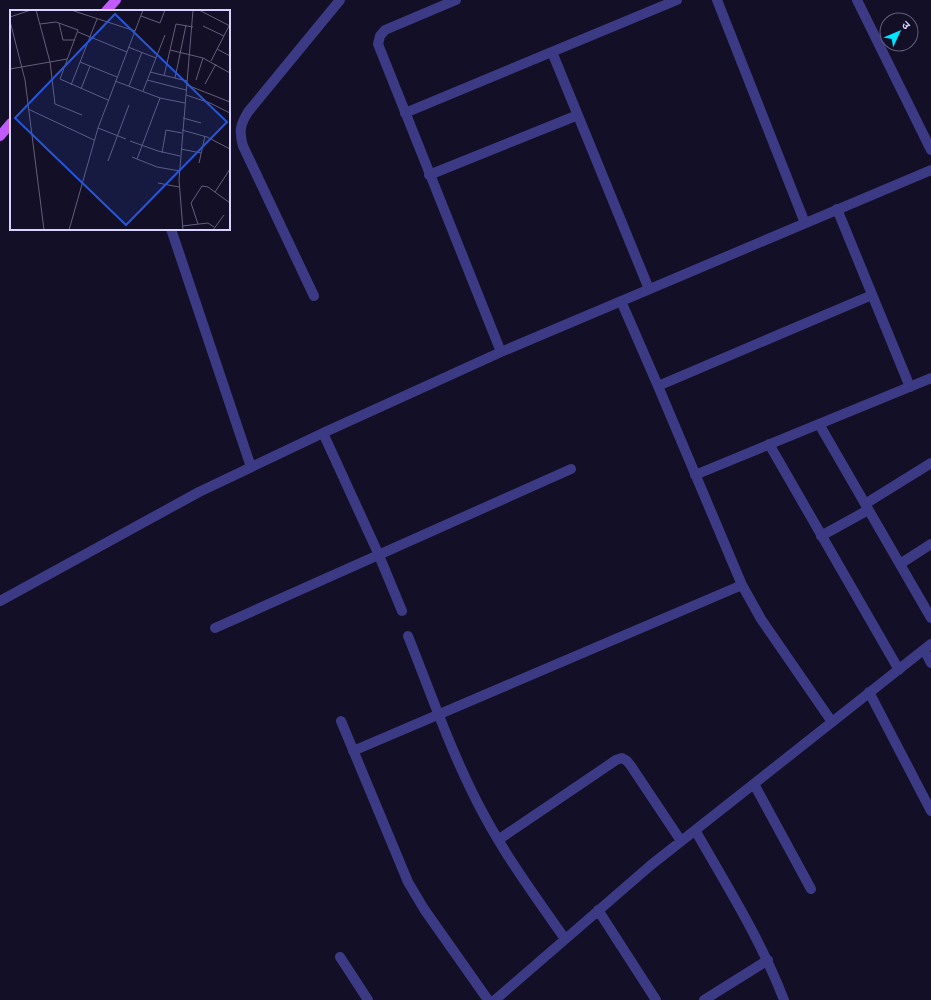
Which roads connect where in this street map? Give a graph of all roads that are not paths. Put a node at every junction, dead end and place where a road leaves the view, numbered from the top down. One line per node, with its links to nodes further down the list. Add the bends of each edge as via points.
1 (116, 0): 7 (main road)
2 (340, 0): 21 (street, via 248,112 239,132 243,146)
3 (456, 0): 9 (street, via 385,30 380,36 378,44 381,55)
4 (677, 0): 8 (street)
5 (717, 0): 17 (street)
6 (857, 0): 13 (street)
7 (107, 10)
8 (552, 52): 9 (street); 10 (street)
9 (404, 113): 15 (street)
10 (578, 115): 15 (street); 19 (street)
11 (10, 124): 12 (main road)
12 (0, 136)
13 (931, 150)
14 (931, 170): 16 (street)
15 (429, 175): 23 (street)
16 (837, 210): 17 (street); 20 (street)
17 (805, 223): 19 (street)
18 (171, 230): 31 (street)
19 (649, 289): 22 (street)
20 (872, 295): 25 (street); 26 (street)
21 (314, 296)
22 (621, 301): 23 (street); 25 (street)
23 (501, 352): 28 (street)
24 (931, 378): 26 (street)
25 (658, 386): 33 (street)
26 (910, 387): 27 (street)
27 (818, 424): 29 (street); 34 (street)
28 (323, 433): 31 (street); 37 (street)
29 (769, 444): 33 (street); 35 (street)
30 (931, 463): 34 (street)
31 (251, 467): 40 (street)
32 (571, 469): 37 (street)
33 (694, 475): 39 (street)
34 (866, 507): 35 (street); 38 (street)
35 (821, 536): 47 (street)
36 (931, 544): 38 (street)
37 (378, 554): 41 (street); 43 (street)
38 (900, 564): 42 (street)
39 (742, 585): 49 (street); 51 (street, via 761,619)
40 (0, 601)
41 (402, 611)
42 (931, 618)
43 (215, 628)
44 (408, 636): 49 (street)
45 (927, 647): 46 (street); 47 (street)
46 (931, 663)
47 (898, 670): 48 (street)
48 (869, 692): 51 (street); 54 (street)
49 (440, 714): 52 (street); 56 (street, via 466,778)
50 (341, 721): 52 (street)
51 (832, 722): 53 (street)
52 (353, 751): 64 (street, via 408,882)
53 (754, 784): 55 (street); 58 (street)
54 (931, 811)
55 (695, 830): 57 (street); 62 (street)
56 (498, 840): 57 (street, via 622,758 627,761); 60 (street)
57 (681, 842): 59 (street)
58 (811, 889)
59 (598, 910): 60 (street); 66 (street)
60 (565, 939): 65 (street)
61 (340, 957): 63 (street)
62 (768, 960): 67 (street); 68 (street)
63 (368, 1000)
64 (488, 1000)
65 (495, 1000)
66 (656, 1000)
67 (704, 1000)
68 (784, 1000)

